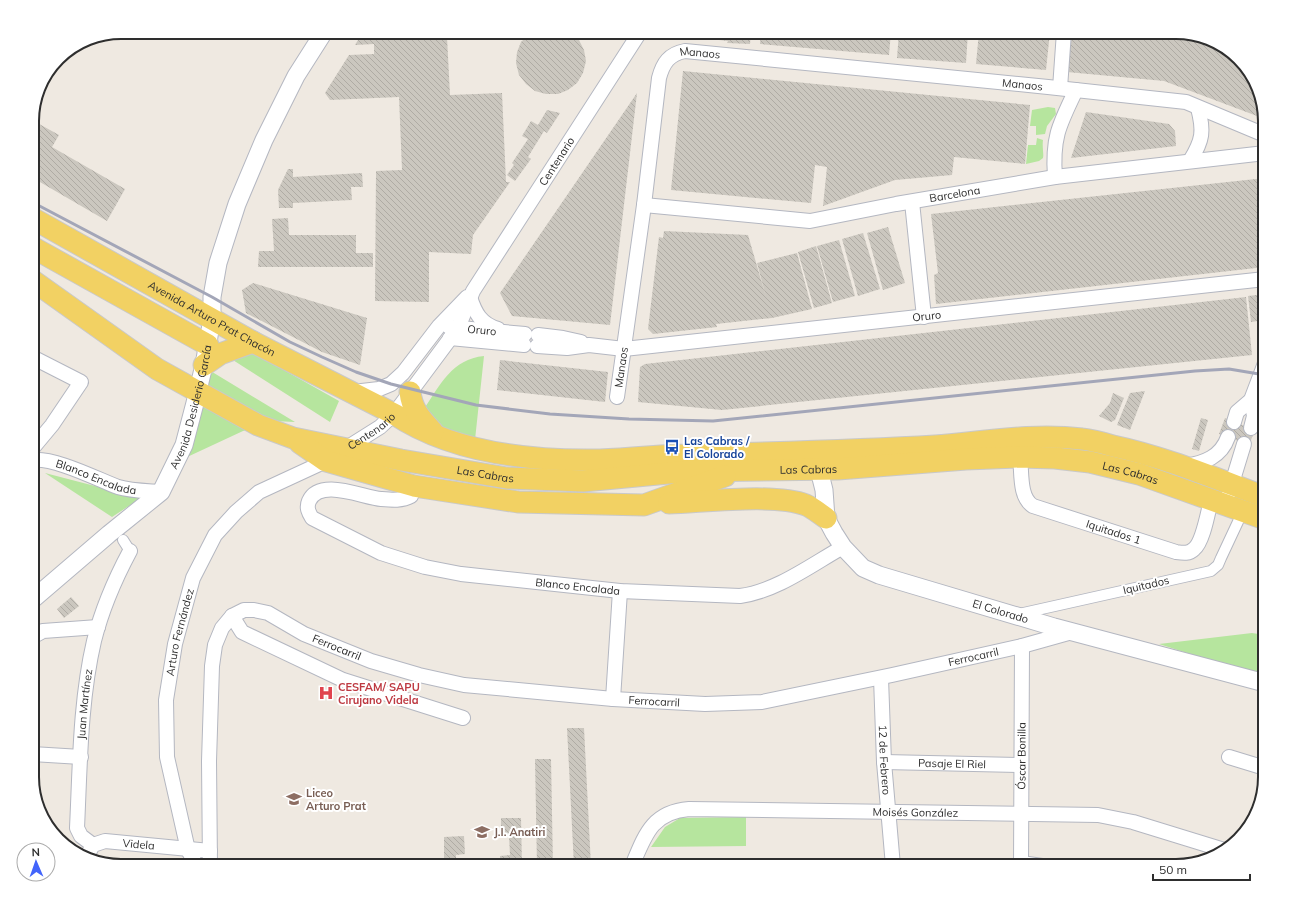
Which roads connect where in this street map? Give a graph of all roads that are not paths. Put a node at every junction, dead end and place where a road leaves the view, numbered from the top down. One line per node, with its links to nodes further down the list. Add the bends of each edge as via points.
1 (320, 39): 19 (street, Avenida Desiderio García, via 296,76 264,140 237,204 218,263 212,297)
2 (636, 39): 17 (street, Centenario)
3 (1064, 39): 4 (street)
4 (1060, 88): 5 (street, Manaos); 12 (street, Manaos, via 693,52 677,53 669,57 662,67 659,78)
5 (1076, 90): 6 (street, Manaos, via 1186,102); 10 (street, via 1063,116 1055,141)
6 (1198, 108): 7 (street, Manaos); 9 (street, via 1202,121 1202,136)
7 (1258, 133)
8 (1258, 154): 9 (street, Barcelona)
9 (1190, 161): 10 (street, Barcelona)
10 (1055, 177): 11 (street, Barcelona)
11 (912, 202): 12 (street, Barcelona, via 810,221); 18 (street)
12 (644, 205): 25 (street, Manaos)
13 (39, 222): 19 (main road, Avenida Arturo Prat Chacón)
14 (39, 251): 26 (main road)
15 (1258, 280): 18 (street, Oruro)
16 (39, 285): 29 (main road, via 157,369)
17 (472, 294): 20 (street, Centenario); 21 (street, Centenario); 22 (street, via 474,310 478,317 489,326)
18 (924, 317): 25 (street, Oruro)
19 (212, 319): 24 (main road, Avenida Arturo Prat Chacón); 26 (street, Avenida Desiderio García)
20 (439, 326): 21 (street, Oruro); 30 (street, Centenario, via 392,384 379,389)
21 (454, 333): 22 (street, Oruro); 23 (street, Oruro); 31 (street, Centenario)
22 (508, 333): 23 (street, Oruro)
23 (531, 340): 25 (street, Oruro, via 567,348 589,345)
24 (253, 342): 26 (main road, via 220,354); 30 (main road, Avenida Arturo Prat Chacón)
25 (624, 348): 32 (street, Manaos)
26 (206, 355): 29 (street, Avenida Desiderio García)
27 (39, 361): 40 (street, via 81,382)
28 (1258, 382): 33 (street)
29 (197, 391): 38 (main road, via 258,425); 51 (street, Avenida Desiderio García, via 184,445)
30 (349, 392): 34 (main road, Avenida Arturo Prat Chacón)
31 (410, 392): 34 (street, Centenario); 39 (main road, via 411,404 419,417)
32 (617, 397)
33 (1251, 400): 35 (street, via 1237,412); 36 (street, via 1254,412)
34 (394, 414): 39 (main road, Las Cabras, via 410,425); 42 (street, Centenario, via 380,427)
35 (1234, 422)
36 (1251, 428)
37 (1228, 437): 47 (street, via 1217,455 1203,462)
38 (293, 438): 42 (main road); 45 (main road)
39 (439, 438): 46 (main road, Las Cabras, via 522,457 596,460 660,455)
40 (39, 441)
41 (1244, 444): 49 (street)
42 (345, 449): 45 (street, Centenario); 48 (main road, Las Cabras, via 507,478 582,481 690,471)
43 (1020, 457): 46 (main road, Las Cabras); 54 (main road, Las Cabras, via 1090,462 1139,474); 54 (street, Iquitados 1, via 1024,494 1027,502 1033,506 1176,552 1187,553 1195,549)
44 (39, 461): 51 (street, Blanco Encalada, via 93,475 119,487)
45 (326, 461): 50 (main road); 81 (street, Arturo Fernández, via 259,492 236,512 215,534 193,578 175,644 166,700 167,758)
46 (816, 461): 47 (main road, Las Cabras, via 1017,437 1082,439 1150,454); 48 (main road, Las Cabras); 56 (street, El Colorado, via 824,490)
47 (1183, 466): 49 (main road, Las Cabras)
48 (741, 471): 53 (main road)
49 (1231, 484): 52 (main road, Las Cabras); 54 (street)
50 (414, 486): 53 (main road, via 518,502); 59 (street, Blanco Encalada, via 411,496 405,500 380,499 343,490 331,490 316,494 310,499 308,513 312,518 381,553 425,567 462,574)
51 (161, 492): 60 (street, Avenida Desiderio García)
52 (1258, 494)
53 (644, 504): 56 (main road, via 781,500 806,505)
54 (1226, 505): 55 (main road, Las Cabras); 62 (street, Iquitados, via 1221,558 1218,565 1211,570)
55 (1258, 516)
56 (826, 518): 58 (street, El Colorado)
57 (126, 545): 63 (street, Juan Martínez)
58 (844, 547): 59 (street, Blanco Encalada, via 757,594 740,596); 62 (street, El Colorado, via 863,568 880,575)
59 (620, 591): 69 (street)
60 (39, 594)
61 (238, 613): 69 (street, Ferrocarril, via 254,610 268,613 304,634 371,661 419,675 464,685); 70 (street, via 242,632 343,680); 82 (street, via 222,628 215,645 212,666)
62 (1015, 615): 64 (street, El Colorado)
63 (98, 627): 65 (street); 72 (street, Juan Martínez, via 88,678)
64 (1072, 632): 66 (street, Ferrocarril); 68 (street, El Colorado)
65 (39, 633)
66 (1022, 646): 67 (street, Ferrocarril); 75 (street, Óscar Bonilla)
67 (881, 678): 69 (street, Ferrocarril, via 762,702 705,704); 74 (street, 12 de Febrero)
68 (1258, 681)
69 (613, 699)
70 (463, 718)
71 (39, 754): 72 (street)
72 (81, 757): 80 (street, Juan Martínez, via 77,828)
73 (1229, 758): 76 (street)
74 (884, 762): 75 (street, Pasaje El Riel); 77 (street, 12 de Febrero)
75 (1021, 764): 78 (street, Óscar Bonilla)
76 (1258, 766)
77 (888, 812): 78 (street, Moisés González); 85 (street, Moisés González, via 680,810 654,823); 86 (street, 12 de Febrero)
78 (1021, 815): 79 (street, Moisés González, via 1098,815 1133,822); 87 (street, Óscar Bonilla)
79 (1217, 848)
80 (90, 850): 81 (street, Videla, via 106,841)
81 (188, 850): 82 (street, Videla); 83 (street, Arturo Fernández)
82 (210, 851): 84 (street)
83 (192, 859)
84 (210, 859)
85 (635, 859)
86 (892, 859)
87 (1021, 859)

